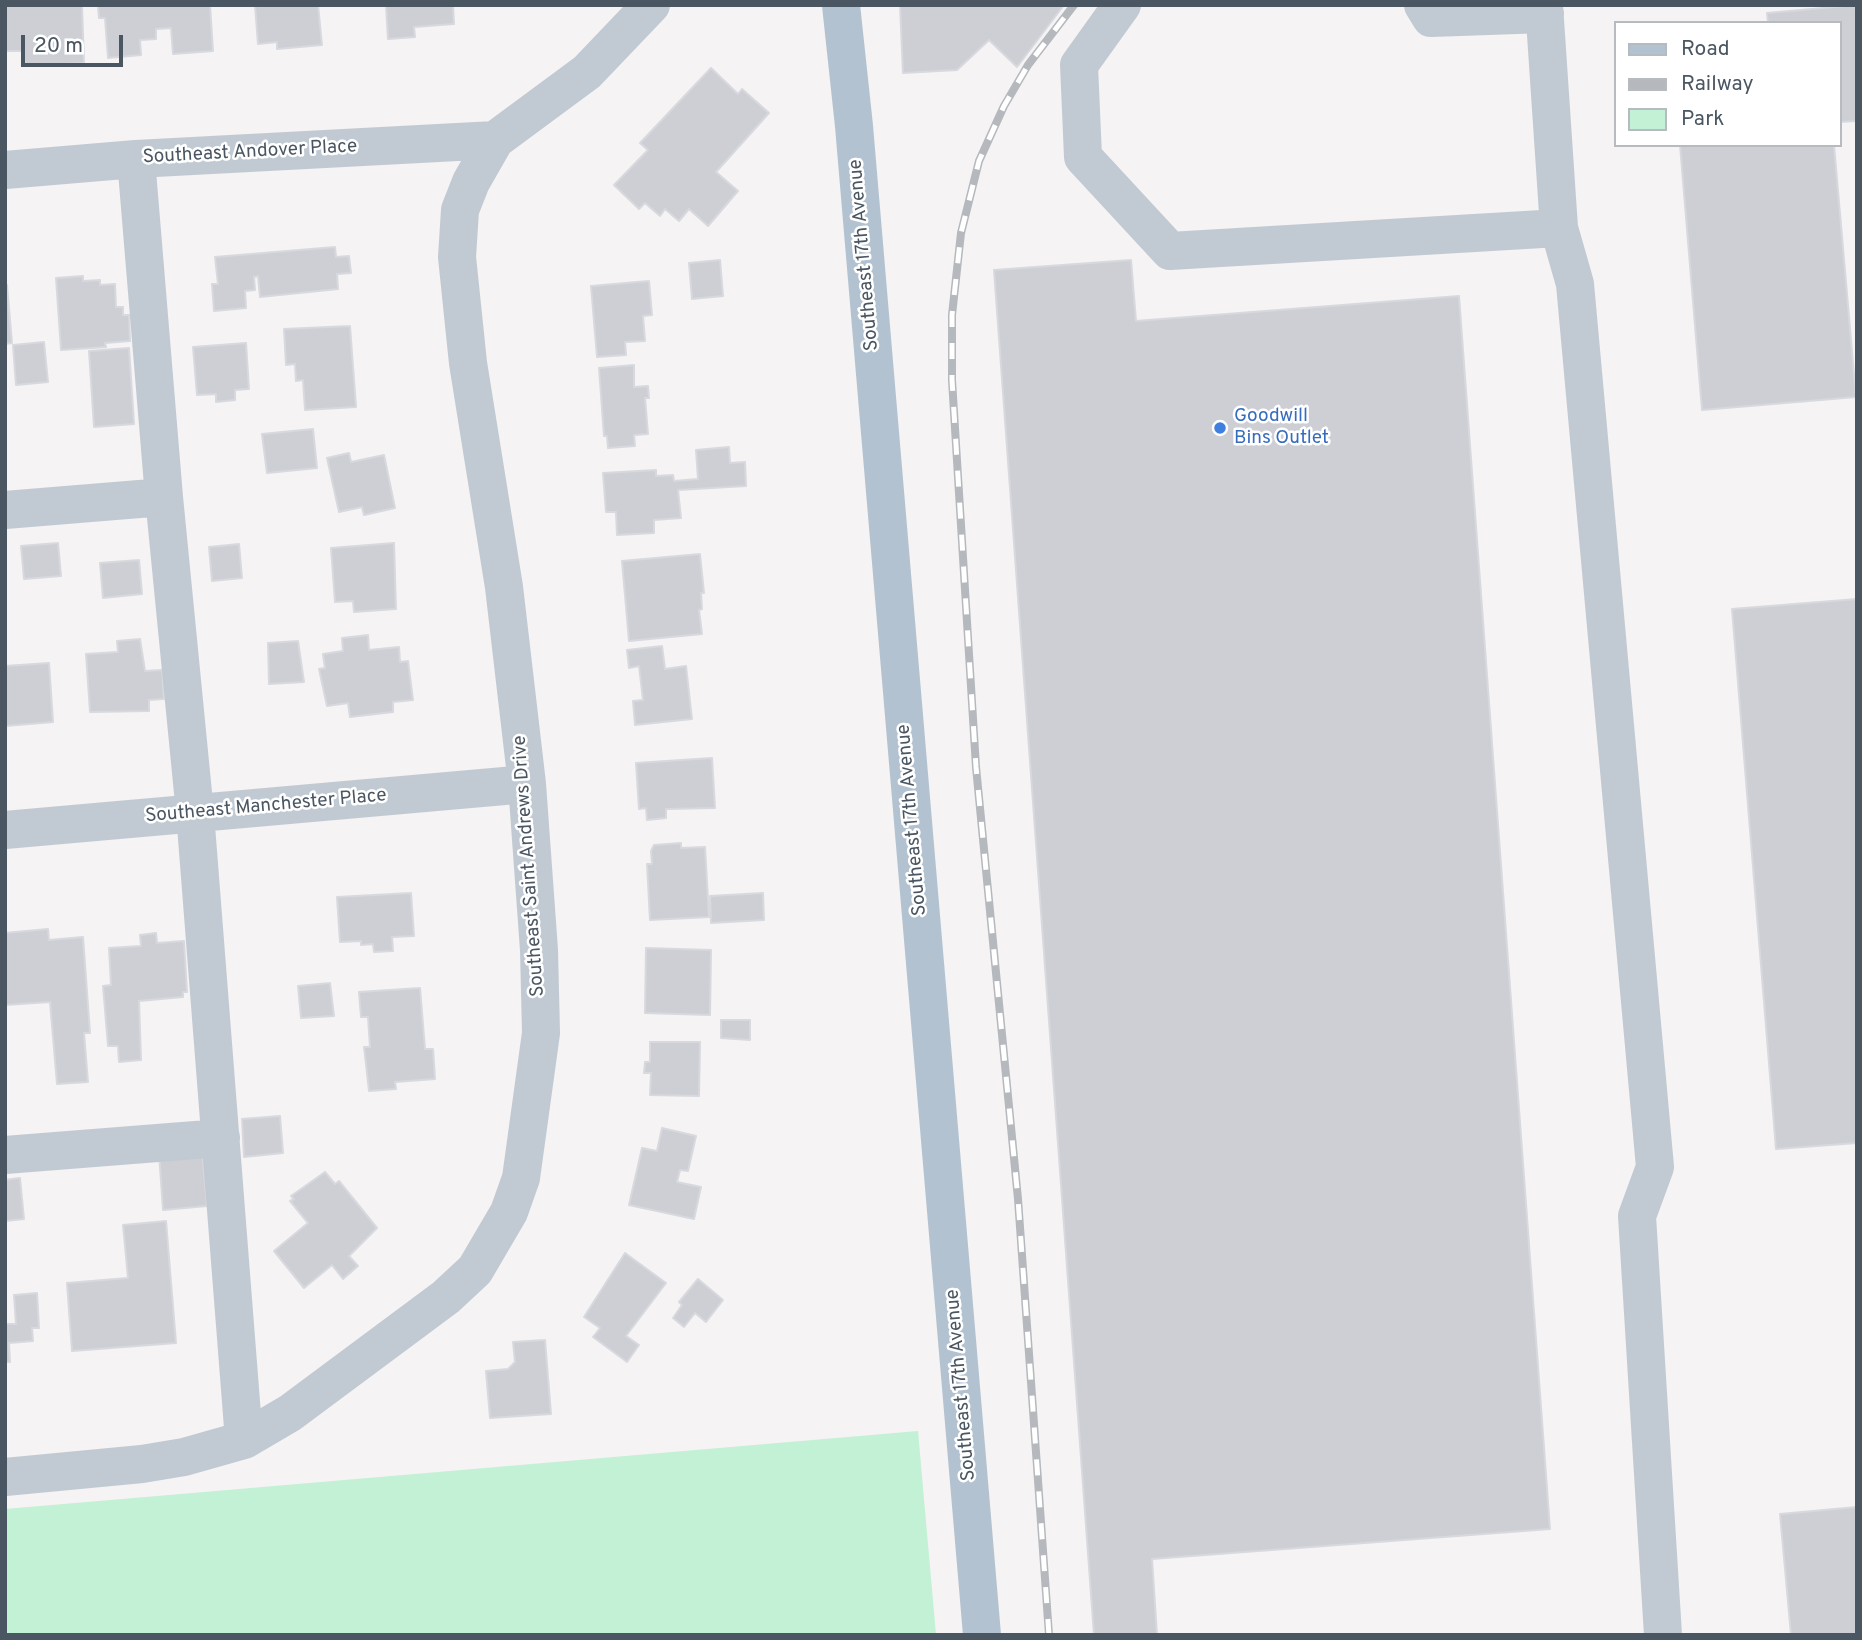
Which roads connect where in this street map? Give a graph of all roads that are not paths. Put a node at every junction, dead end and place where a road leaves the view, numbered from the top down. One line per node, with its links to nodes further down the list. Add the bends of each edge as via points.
1 (651, 5): 6 (street, Southeast Saint Andrews Drive, via 587,72)
2 (841, 5): 19 (main road, Southeast 17th Avenue)
3 (1122, 5): 9 (street, via 1079,65 1083,157 1170,251)
4 (1545, 10): 5 (street); 9 (street)
5 (1427, 12)
6 (495, 140): 7 (street, Southeast Andover Place); 12 (street, Southeast Saint Andrews Drive, via 460,210 457,257 467,363 504,587)
7 (136, 159): 8 (street, Southeast Andover Place); 10 (street)
8 (5, 170)
9 (1559, 228): 20 (street, via 1576,298 1655,1167 1637,1216)
10 (164, 496): 11 (street); 13 (street)
11 (5, 510)
12 (527, 784): 13 (street, Southeast Manchester Place); 17 (street, Southeast Saint Andrews Drive, via 541,1033 521,1178 509,1212 475,1270 446,1297 290,1413)
13 (195, 813): 14 (street, Southeast Manchester Place); 15 (street)
14 (5, 830)
15 (221, 1138): 16 (street); 17 (street)
16 (5, 1155)
17 (244, 1440): 18 (street, Southeast Saint Andrews Drive, via 142,1464)
18 (5, 1477)
19 (982, 1635)
20 (1663, 1635)

